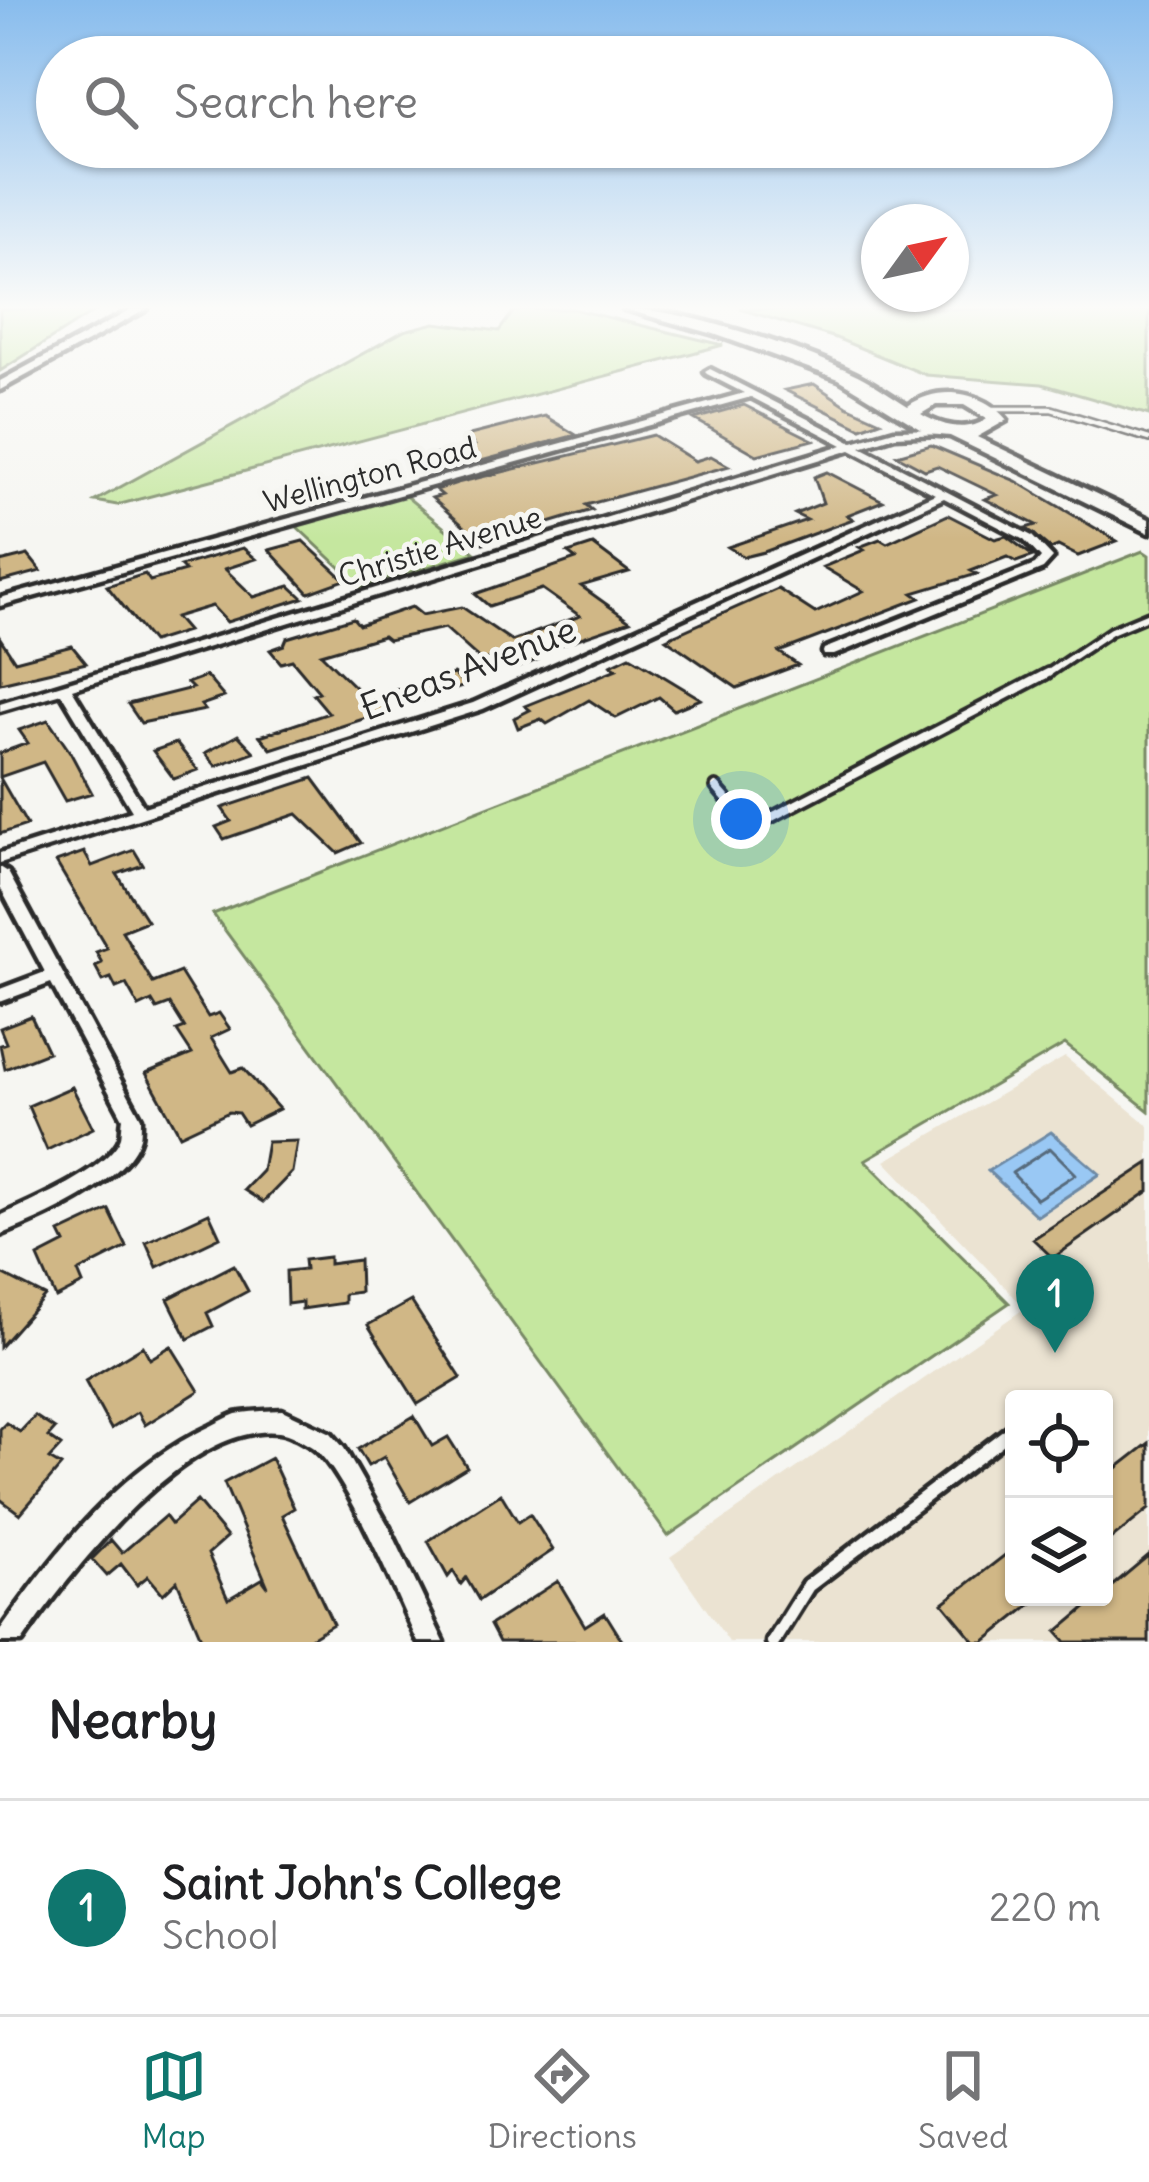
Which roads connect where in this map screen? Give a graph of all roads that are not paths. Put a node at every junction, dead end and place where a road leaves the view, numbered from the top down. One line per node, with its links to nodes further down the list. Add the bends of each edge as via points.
1 (736, 386): 4 (street)
2 (856, 386): 6 (highway)
3 (893, 386): 5 (highway)
4 (752, 394): 11 (street); 15 (street, Wellington Road)
5 (946, 399): 6 (highway, via 923,402); 7 (highway)
6 (912, 414): 8 (highway); 9 (street, Christie Avenue)
7 (993, 417): 8 (highway, via 980,432); 10 (lane, via 1052,405); 13 (highway, via 1001,434 1030,455)
8 (947, 432): 9 (street, Christie Avenue); 14 (highway)
9 (894, 433): 11 (street, Christie Avenue)
10 (1149, 439)
11 (854, 446): 12 (street); 18 (street, Christie Avenue)
12 (942, 495): 17 (street, via 1028,538 1047,558); 21 (street, Eneas Avenue, via 478,706)
13 (1149, 515)
14 (1149, 527)
15 (0, 602)
16 (1149, 615): 20 (lane, via 1108,628 1010,697 770,818 742,817)
17 (830, 652)
18 (64, 687): 19 (street, Christie Avenue); 21 (street)
19 (0, 707)
20 (716, 787)
21 (141, 814): 22 (street, Eneas Avenue)
22 (0, 858)
23 (0, 872): 24 (street)
24 (53, 975): 25 (street); 26 (street, via 136,1134 105,1170)
25 (0, 996)
26 (0, 1226)
27 (1005, 1436): 30 (lane, via 808,1586)
28 (8, 1642): 29 (street, via 71,1550 106,1515 212,1437 266,1421 308,1430 326,1444)
29 (431, 1642)
30 (773, 1642)

